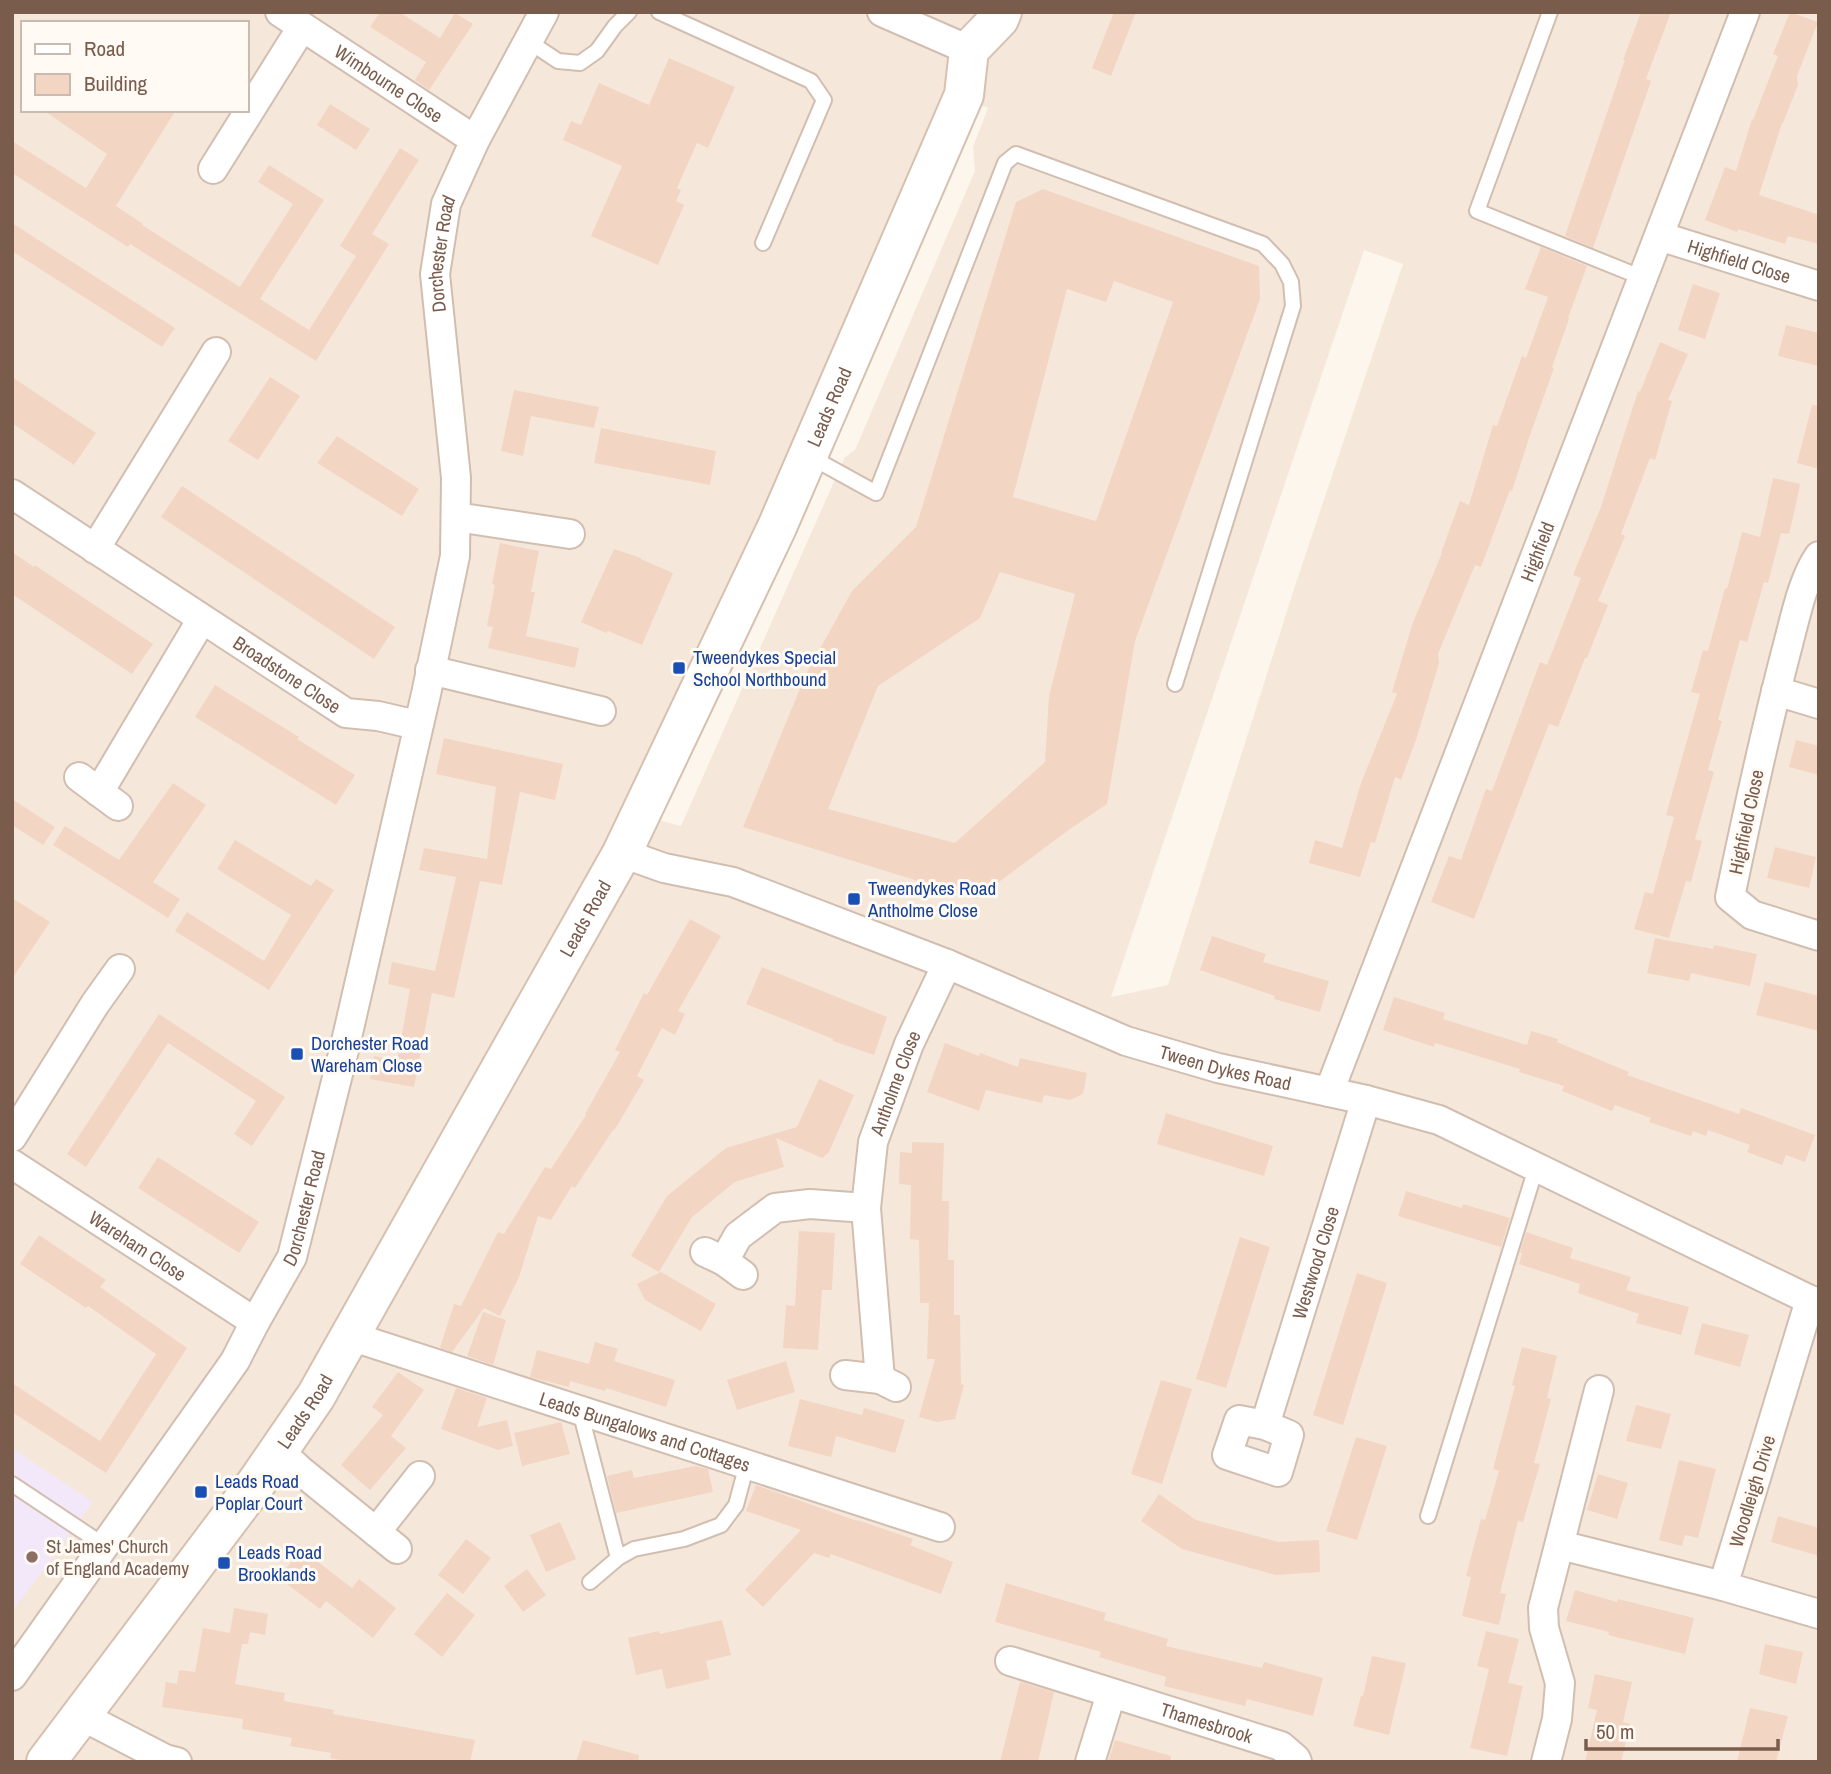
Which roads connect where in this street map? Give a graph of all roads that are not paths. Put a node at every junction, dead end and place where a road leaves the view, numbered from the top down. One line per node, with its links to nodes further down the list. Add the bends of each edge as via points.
1 (544, 12): 9 (street, Dorchester Road)
2 (629, 12): 9 (lane, via 597,51 580,63 558,61)
3 (659, 12): 16 (lane, via 811,82 824,100)
4 (882, 12): 10 (street)
5 (1002, 12): 10 (main road)
6 (1550, 12): 17 (lane, via 1477,211)
7 (1745, 12): 15 (street, Highfield)
8 (291, 20): 11 (street, Wimbourne Close); 13 (street, Wimbourne Close)
9 (528, 41): 13 (street, Dorchester Road)
10 (969, 50): 20 (main road, Leads Road, via 964,95)
11 (248, 102)
12 (243, 112): 14 (street, Wimbourne Close)
13 (475, 140): 22 (street, Dorchester Road, via 446,204 435,274)
14 (213, 169)
15 (1659, 236): 17 (street, Highfield); 18 (street, Highfield Close)
16 (763, 243)
17 (1643, 278): 38 (street, Highfield)
18 (1819, 286)
19 (216, 352): 24 (street)
20 (808, 455): 28 (lane, via 876,493 1005,163 1016,154 1263,244 1291,282 1293,306); 34 (main road, Leads Road)
21 (12, 494): 24 (street, Broadstone Close)
22 (456, 517): 23 (street); 27 (street, Dorchester Road, via 455,556)
23 (570, 534)
24 (95, 549): 26 (street, Broadstone Close)
25 (1819, 556): 29 (street, Highfield Close, via 1797,612)
26 (202, 619): 32 (street, Broadstone Close, via 346,713); 33 (street)
27 (430, 670): 31 (street); 32 (street, Dorchester Road)
28 (1175, 684)
29 (1776, 691): 30 (street); 35 (street, Highfield Close, via 1730,897 1752,915)
30 (1819, 704)
31 (601, 711)
32 (417, 725): 46 (street, Dorchester Road, via 292,1257)
33 (99, 792)
34 (622, 853): 36 (street, Tween Dykes Road, via 664,868 733,882); 47 (main road, Leads Road)
35 (1819, 936)
36 (947, 964): 38 (street, Tween Dykes Road, via 1126,1041 1218,1068); 43 (street, Antholme Close, via 909,1044 873,1142)
37 (120, 969): 40 (street)
38 (1329, 1092): 39 (street, Tween Dykes Road)
39 (1366, 1100): 41 (street, Tween Dykes Road, via 1438,1120); 51 (street, Westwood Close)
40 (12, 1137)
41 (1536, 1168): 45 (street, Tween Dykes Road); 56 (lane)
42 (16, 1173): 46 (street, Wareham Close)
43 (866, 1208): 44 (street, via 810,1204 775,1208 738,1236); 48 (street, Antholme Close, via 888,1383)
44 (724, 1263)
45 (1814, 1302): 62 (street, Woodleigh Drive)
46 (255, 1322): 59 (street, Dorchester Road, via 235,1361)
47 (350, 1336): 50 (street, Leads Bungalows and Cottages); 52 (main road, Leads Road)
48 (845, 1375)
49 (1599, 1390): 58 (street)
50 (580, 1411): 53 (street, Leads Bungalows and Cottages); 60 (lane)
51 (1265, 1425)
52 (278, 1450): 54 (street, via 387,1540); 67 (main road, Leads Road)
53 (747, 1464): 57 (street, Leads Bungalows and Cottages); 60 (lane, via 736,1505 721,1525 684,1539 634,1549)
54 (420, 1476)
55 (12, 1484): 59 (lane)
56 (1428, 1516)
57 (940, 1527)
58 (1560, 1545): 62 (street); 72 (street, via 1543,1608 1560,1683)
59 (105, 1546): 65 (street, Dorchester Road)
60 (618, 1558): 61 (lane)
61 (590, 1582)
62 (1723, 1586): 63 (street)
63 (1819, 1614)
64 (1010, 1661): 66 (street, Thamesbrook)
65 (12, 1676)
66 (1111, 1694): 70 (street); 71 (street, Thamesbrook, via 1281,1746)
67 (82, 1716): 68 (main road, Leads Road); 69 (street)
68 (46, 1762)
69 (177, 1762)
70 (1090, 1762)
71 (1297, 1762)
72 (1546, 1762)

